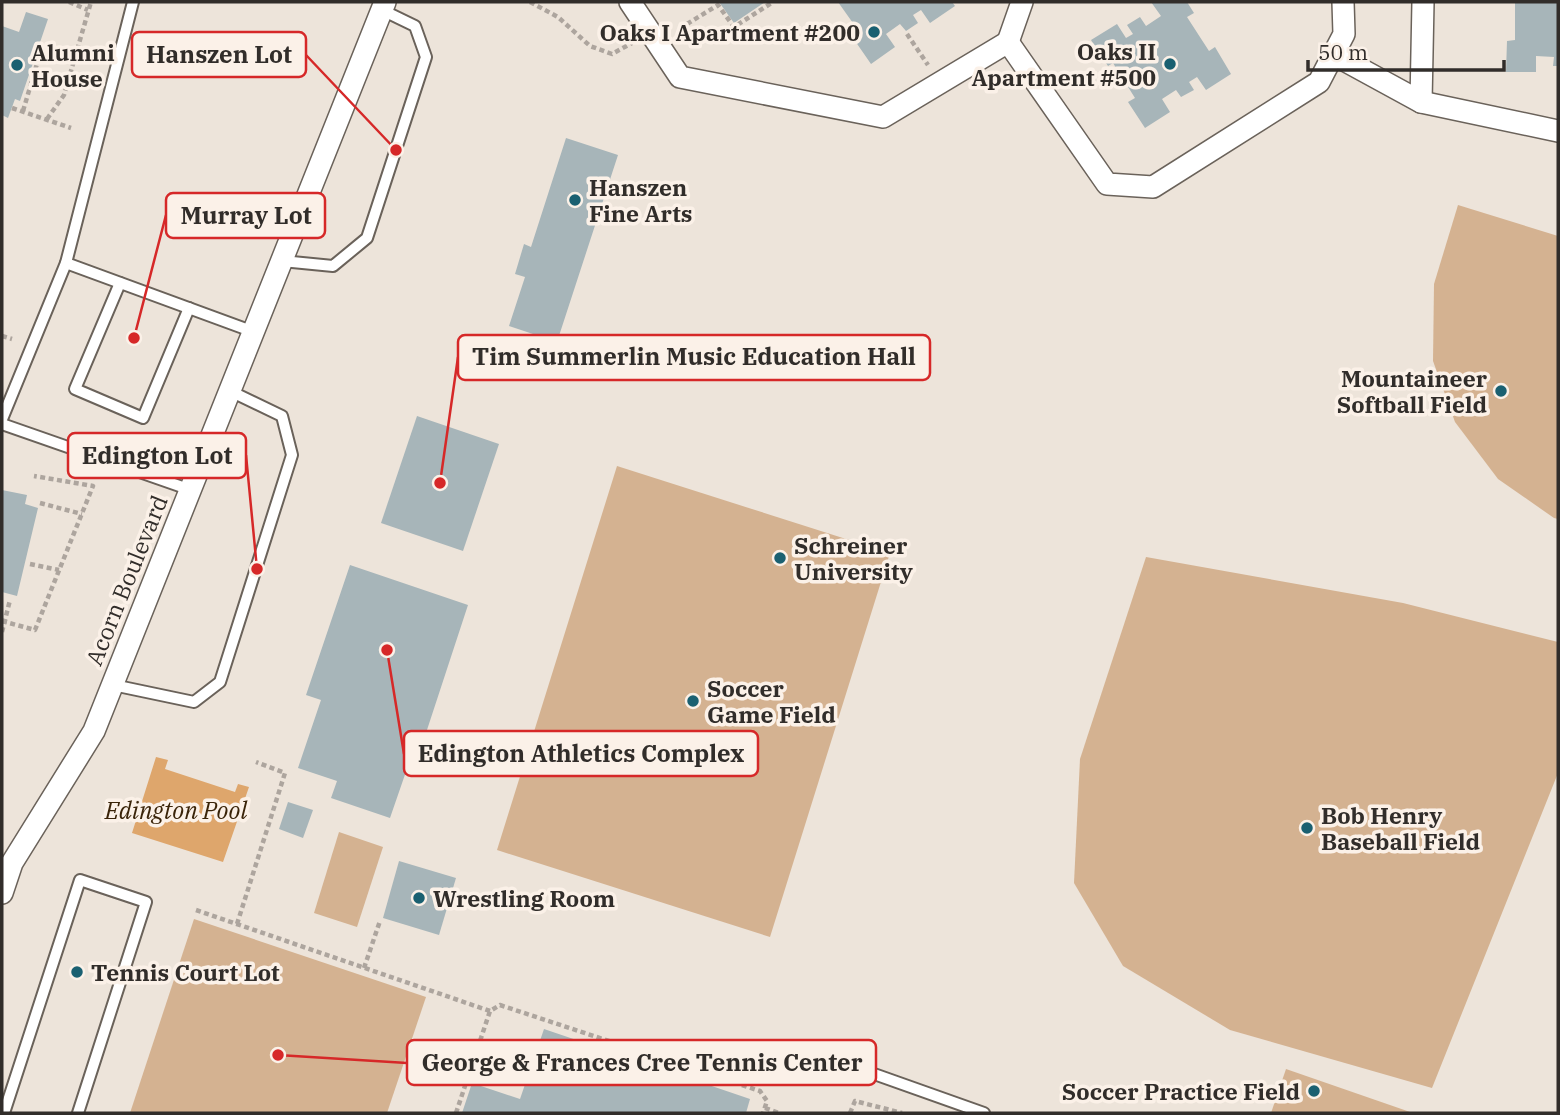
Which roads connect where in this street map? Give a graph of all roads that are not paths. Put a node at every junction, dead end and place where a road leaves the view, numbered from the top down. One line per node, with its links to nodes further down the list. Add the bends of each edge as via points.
1 (133, 2): 12 (lane)
2 (629, 2): 7 (street, via 680,77 883,117)
3 (1023, 2): 7 (street)
4 (1343, 2): 8 (street, via 1343,34)
5 (1423, 2): 9 (street)
6 (384, 6): 11 (street, Acorn Boulevard); 11 (lane, via 415,26 426,58 367,238 333,266)
7 (1008, 42): 8 (street, via 1107,184 1153,187 1319,82)
8 (1333, 54): 9 (street)
9 (1421, 102): 10 (street)
10 (1558, 131)
11 (282, 261): 15 (street, Acorn Boulevard)
12 (66, 263): 13 (lane); 17 (lane)
13 (120, 283): 14 (lane); 14 (lane, via 75,389 143,418)
14 (189, 308): 15 (lane)
15 (254, 332): 16 (street, Acorn Boulevard)
16 (230, 391): 18 (street, Acorn Boulevard); 19 (lane, via 282,416 292,455 220,682 194,702)
17 (2, 421): 18 (lane)
18 (191, 490): 19 (street, Acorn Boulevard)
19 (113, 685): 20 (street, Acorn Boulevard, via 94,732 12,863)
20 (2, 893)
21 (860, 1069): 24 (lane)
22 (4, 1113): 23 (lane, via 80,880 146,902)
23 (78, 1113)
24 (984, 1113)

